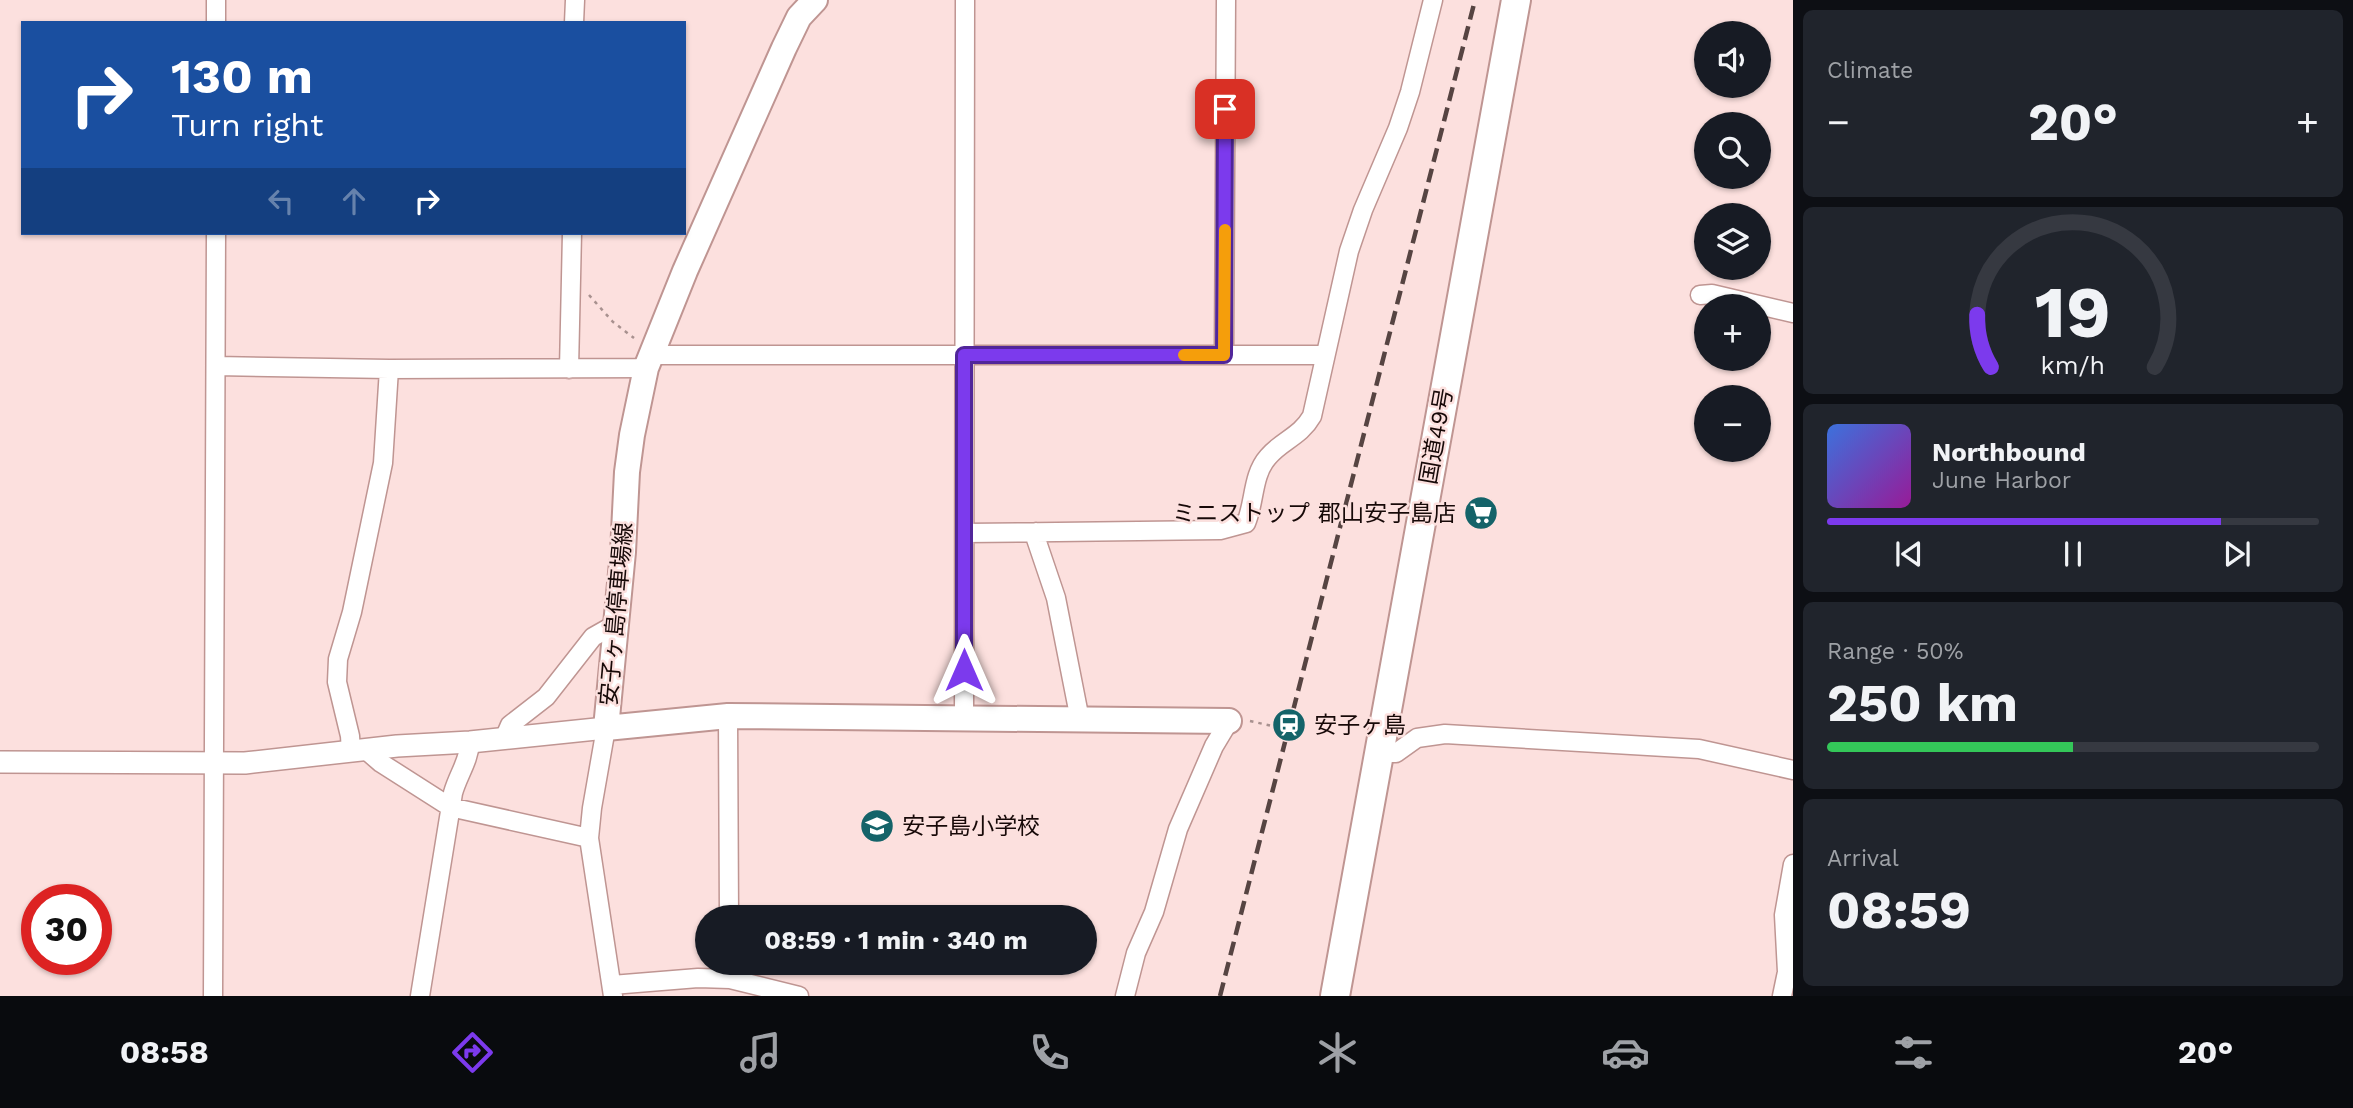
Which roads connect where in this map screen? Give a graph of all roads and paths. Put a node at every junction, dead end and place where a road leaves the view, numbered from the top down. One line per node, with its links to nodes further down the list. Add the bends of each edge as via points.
1 (216, 0): 8 (street)
2 (575, 0): 9 (street)
3 (965, 0): 16 (street)
4 (1226, 0): 17 (street)
5 (1433, 0): 18 (street, via 1402,116 1349,251)
6 (1516, 0): 34 (highway, 国道49号)
7 (802, 6): 15 (main road, 安子ヶ島停車場線)
8 (216, 21)
9 (575, 21)
10 (216, 235): 19 (street)
11 (572, 235): 12 (street)
12 (571, 285): 15 (path, via 585,289); 21 (street)
13 (1771, 308): 14 (street)
14 (1793, 313)
15 (644, 354): 16 (street); 21 (street); 24 (main road, 安子ヶ島停車場線, via 629,460)
16 (964, 355): 17 (street); 23 (street)
17 (1224, 355): 18 (street)
18 (1325, 355): 22 (street, via 1312,416 1300,433 1268,456 1261,467 1246,523 1220,530)
19 (216, 366): 20 (street); 36 (street)
20 (388, 369): 21 (street); 33 (street, via 383,463 338,659 337,682 350,736)
21 (569, 369)
22 (1036, 532): 23 (street); 27 (street, via 1056,598)
23 (965, 533): 26 (street)
24 (617, 624): 29 (main road, 安子ヶ島停車場線); 31 (street, via 593,638 546,697 510,725)
25 (728, 716): 26 (main road, 安子ヶ島停車場線); 29 (main road, 安子ヶ島停車場線); 41 (street)
26 (964, 720): 27 (main road, 安子ヶ島停車場線)
27 (1080, 720): 28 (main road, 安子ヶ島停車場線)
28 (1229, 721): 30 (path, via 1243,719); 48 (street, via 1178,830)
29 (606, 728): 31 (street); 39 (street)
30 (1281, 728)
31 (504, 739): 32 (street)
32 (470, 742): 33 (street); 38 (street)
33 (359, 751): 36 (street); 38 (street)
34 (1379, 753): 37 (street, via 1396,753 1417,738 1445,734 1699,750); 49 (highway, 国道49号)
35 (0, 762): 36 (street)
36 (214, 763): 45 (street)
37 (1793, 770)
38 (450, 807): 39 (street); 46 (street)
39 (589, 838): 44 (street)
40 (1793, 864): 50 (street, via 1784,915 1787,972)
41 (729, 905)
42 (712, 975): 44 (street)
43 (741, 975): 47 (street)
44 (613, 990)
45 (213, 996)
46 (420, 996)
47 (799, 996)
48 (1125, 996)
49 (1335, 996)
50 (1782, 996)

